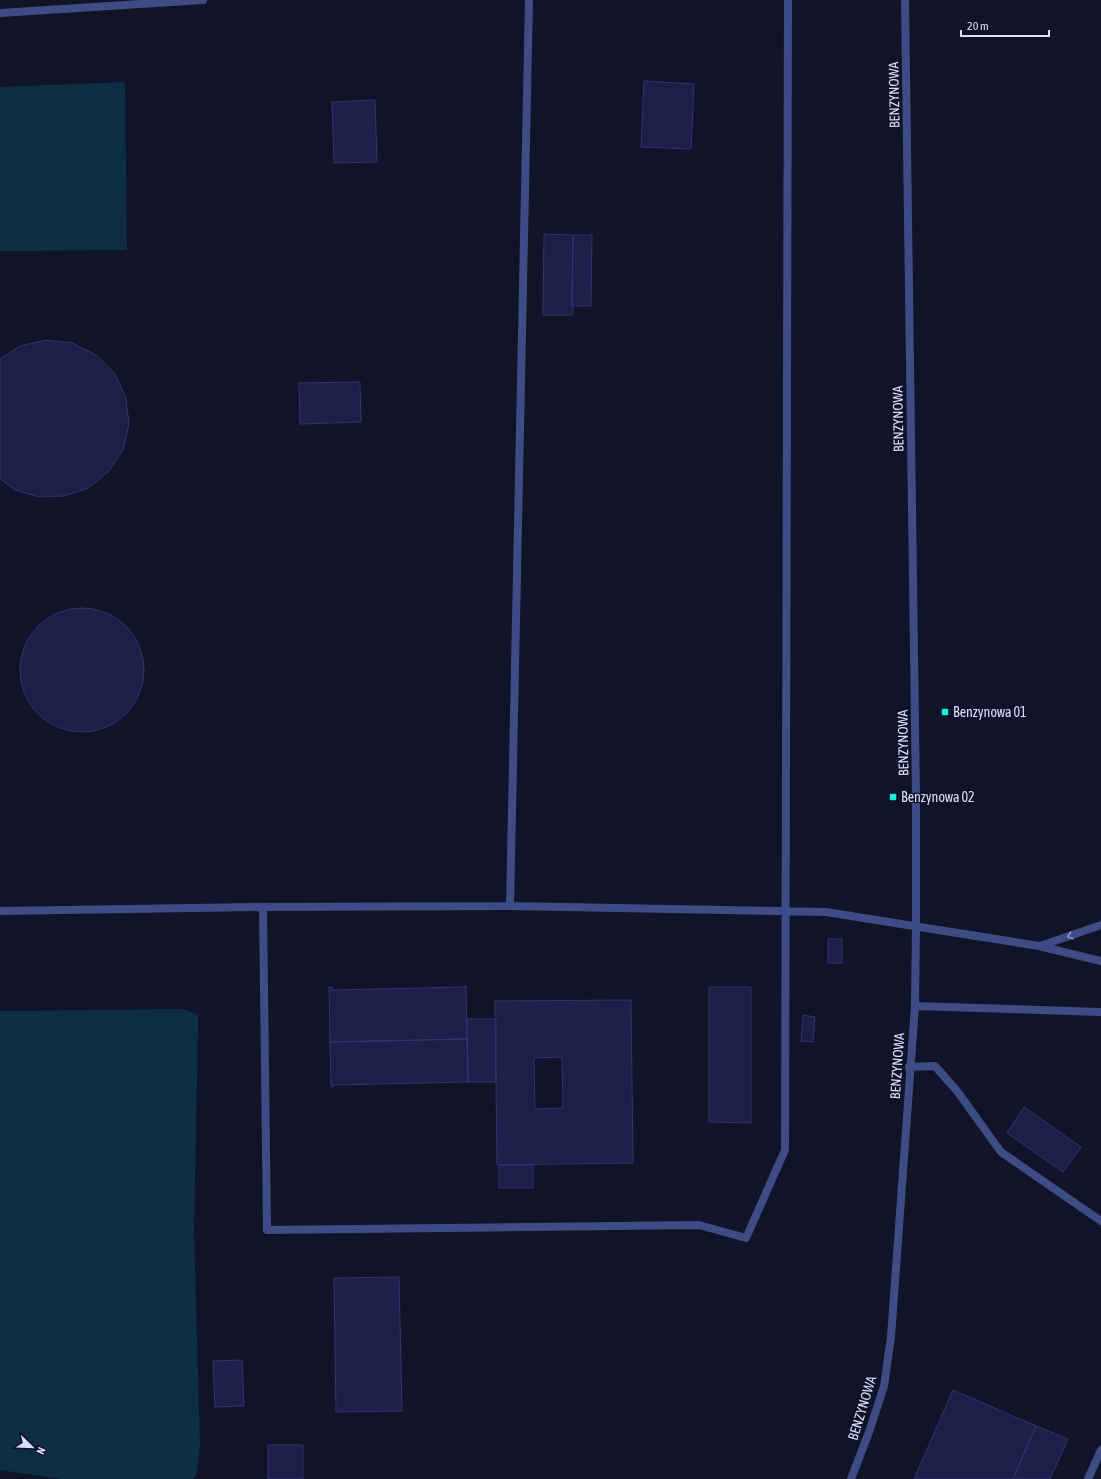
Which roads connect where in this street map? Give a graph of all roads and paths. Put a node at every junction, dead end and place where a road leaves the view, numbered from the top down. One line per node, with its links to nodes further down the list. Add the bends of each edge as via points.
1 (203, 0): 5 (street)
2 (530, 0): 6 (street)
3 (788, 0): 8 (street)
4 (905, 0): 11 (street, BENZYNOWA)
5 (0, 14)
6 (510, 906): 7 (street); 8 (street)
7 (263, 907): 8 (street, via 267,1230 699,1225 746,1238 785,1150); 9 (street)
8 (786, 910): 11 (street, via 826,912)
9 (0, 911)
10 (1101, 925): 12 (street, one-way to 12)
11 (916, 926): 12 (street); 14 (street, BENZYNOWA)
12 (1039, 946): 13 (street)
13 (1101, 961)
14 (915, 1006): 15 (street); 16 (street, BENZYNOWA)
15 (1101, 1012)
16 (909, 1067): 17 (street, via 935,1066 1001,1152); 19 (street, BENZYNOWA, via 886,1379 870,1432)
17 (1101, 1221)
18 (1101, 1450): 20 (street)
19 (851, 1479)
20 (1088, 1479)

